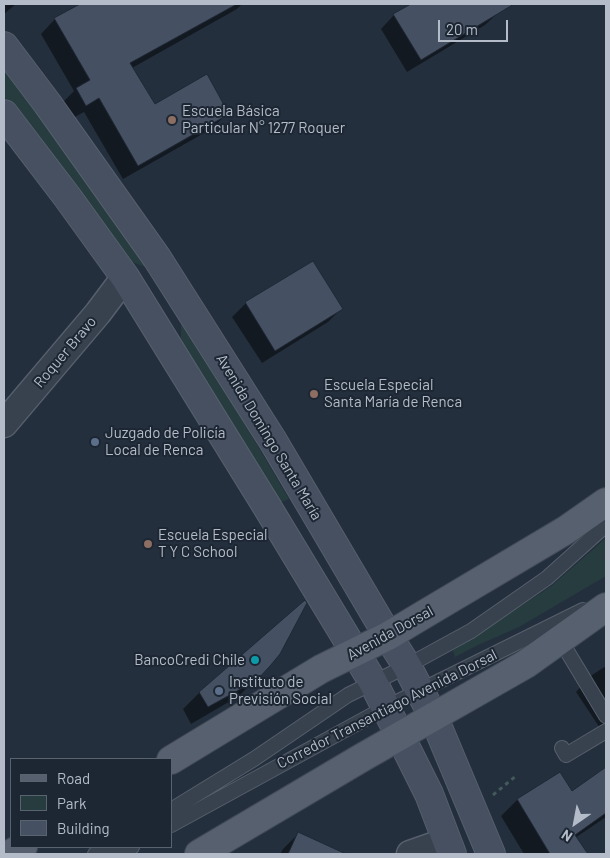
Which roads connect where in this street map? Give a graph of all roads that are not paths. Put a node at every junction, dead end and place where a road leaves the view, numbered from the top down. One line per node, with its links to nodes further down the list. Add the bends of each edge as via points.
1 (4, 46): 9 (main road, Avenida Domingo Santa María, via 157,258 273,441)
2 (4, 114): 3 (main road)
3 (125, 277): 4 (street, Roquer Bravo); 11 (main road)
4 (4, 424)
5 (606, 502): 9 (main road, Avenida Dorsal, via 550,540)
6 (606, 525): 12 (lane, Corredor Transantiago Avenida Dorsal, via 569,560 510,604 471,631)
7 (606, 598): 14 (lane, Corredor Transantiago Avenida Dorsal)
8 (606, 607): 10 (main road)
9 (388, 636): 11 (main road, Avenida Dorsal); 12 (main road, Avenida Domingo Santa María)
10 (561, 641): 16 (lane); 17 (main road)
11 (354, 653): 13 (main road); 21 (main road, Avenida Dorsal)
12 (407, 666): 13 (lane, Corredor Transantiago Avenida Dorsal); 14 (main road, Avenida Domingo Santa María)
13 (372, 682): 15 (main road); 22 (lane, Corredor Transantiago Avenida Dorsal)
14 (420, 690): 15 (lane, Corredor Transantiago Avenida Dorsal); 17 (main road, Avenida Domingo Santa María)
15 (385, 708): 19 (main road); 23 (lane, Corredor Transantiago Avenida Dorsal)
16 (606, 716)
17 (434, 718): 19 (main road); 31 (main road, Avenida Domingo Santa María)
18 (606, 731): 20 (lane, via 566,755)
19 (400, 736): 26 (main road, via 429,794); 29 (main road)
20 (562, 748)
21 (172, 759)
22 (172, 809)
23 (172, 824)
24 (106, 848): 27 (lane)
25 (130, 848): 28 (lane)
26 (450, 848): 30 (street)
27 (95, 854)
28 (119, 854)
29 (199, 854)
30 (410, 854)
31 (491, 854)

